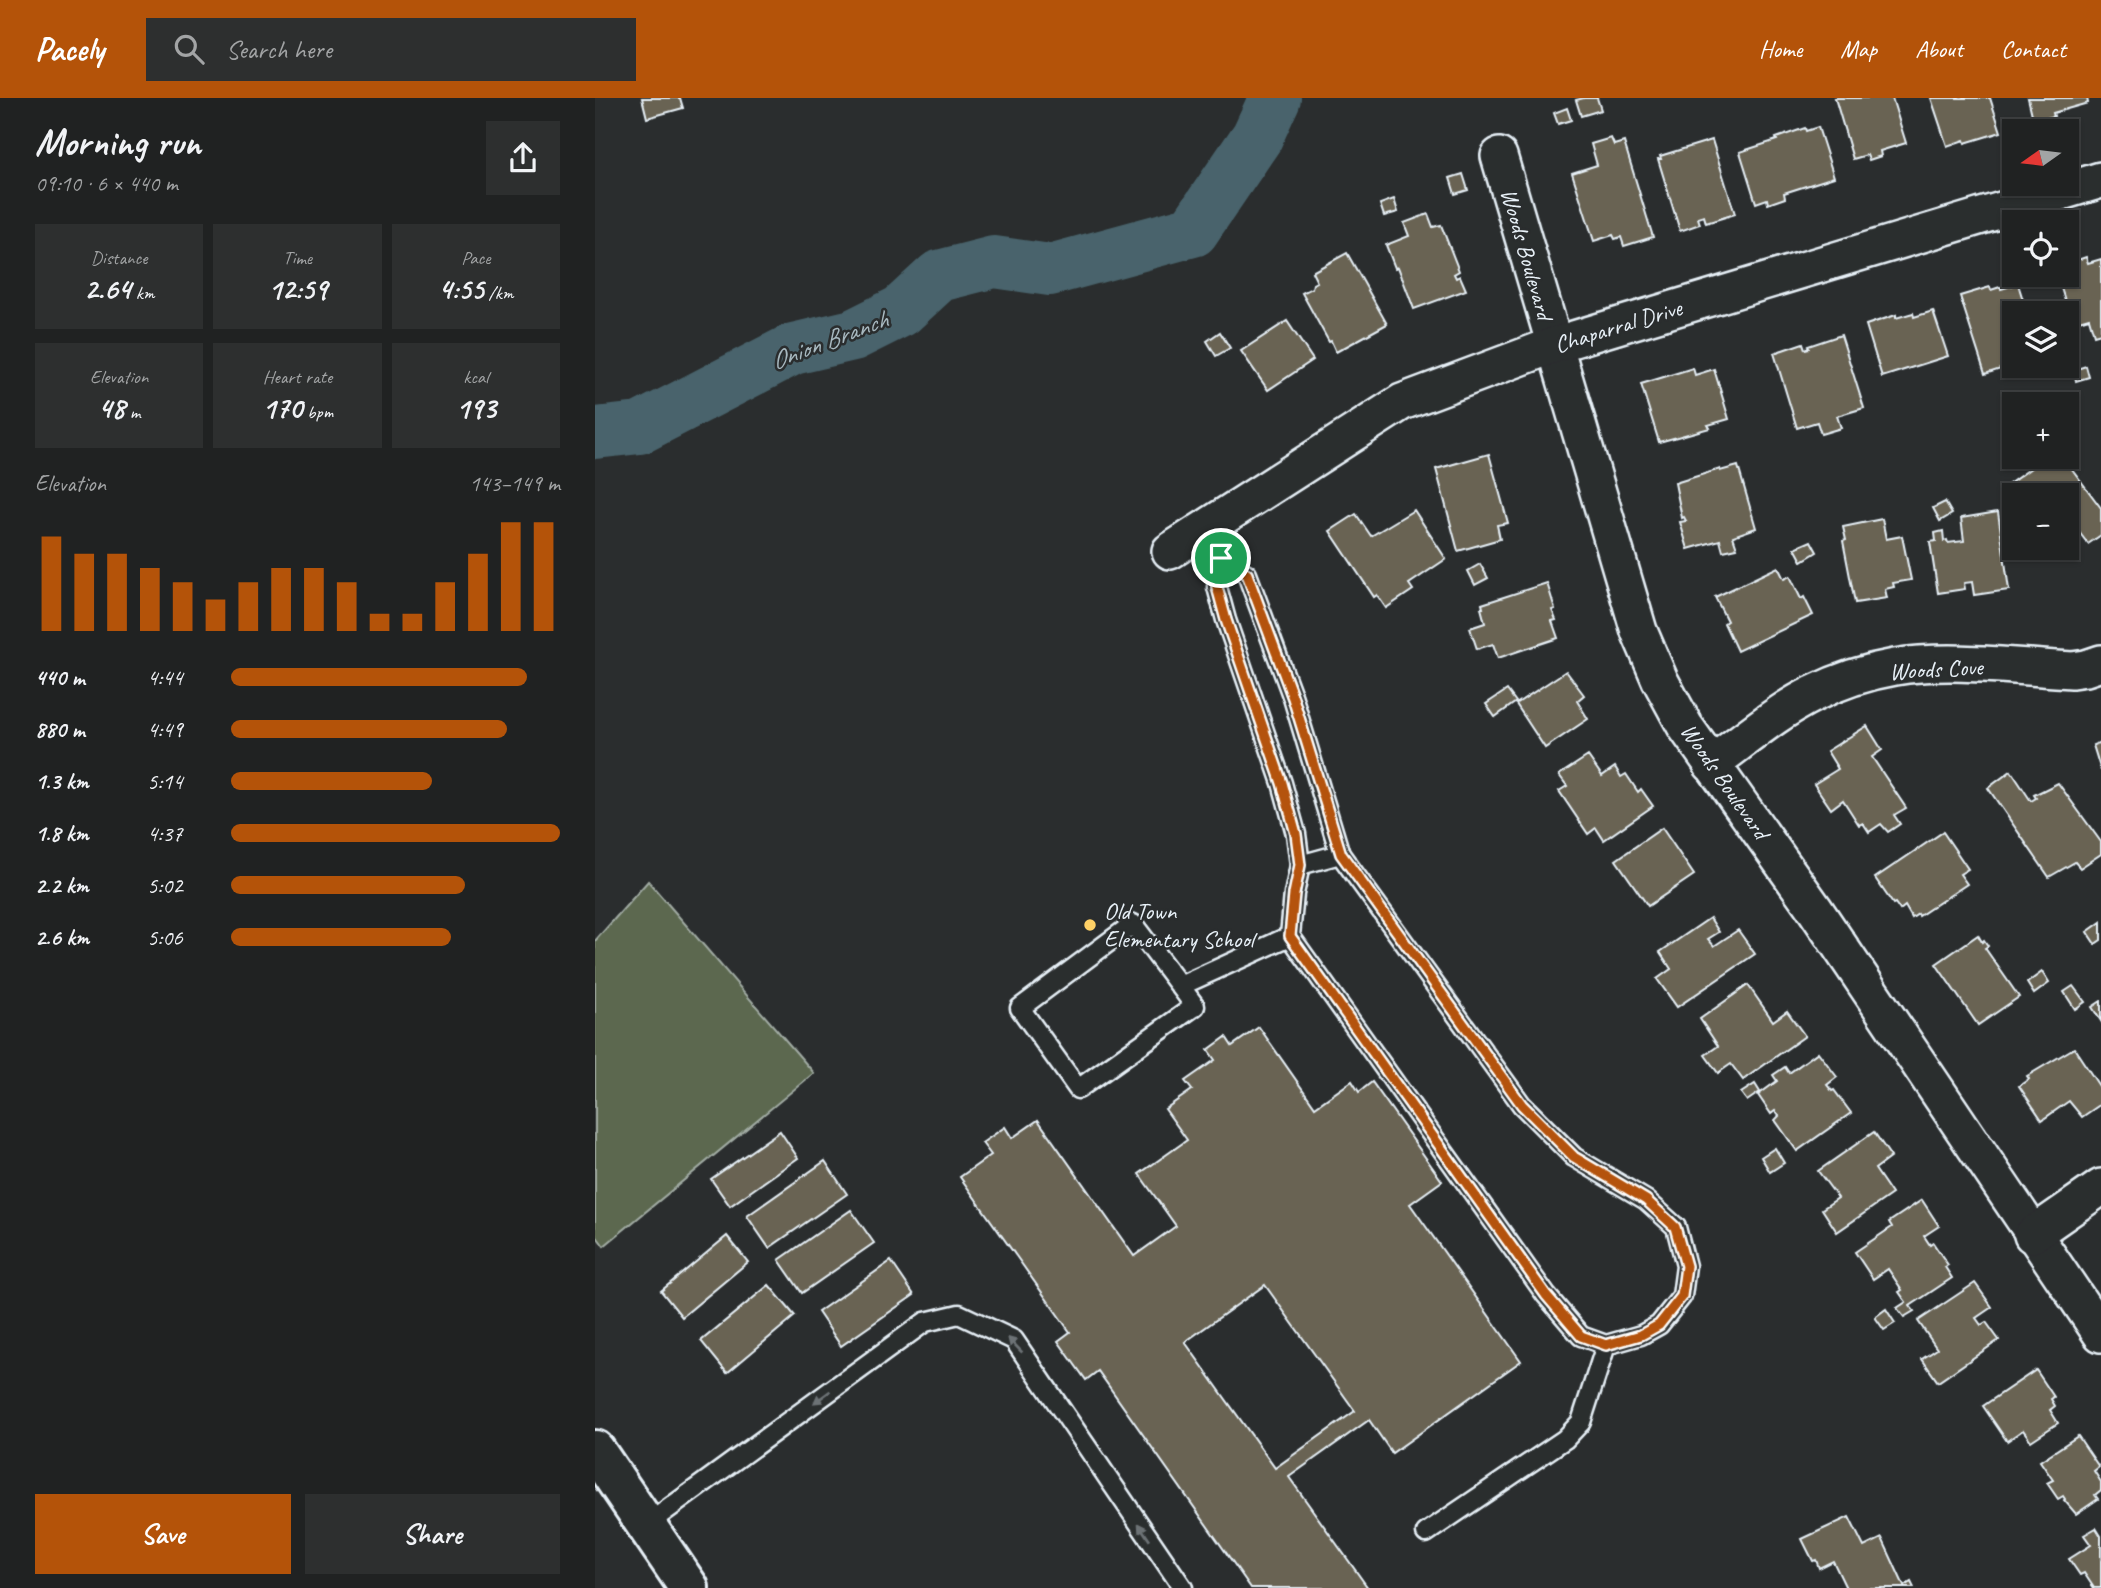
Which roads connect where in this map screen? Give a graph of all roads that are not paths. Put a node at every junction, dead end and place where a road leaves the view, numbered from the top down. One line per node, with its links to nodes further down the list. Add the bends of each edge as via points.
1 (1499, 156): 3 (street, Woods Boulevard)
2 (2101, 180): 3 (street, Chaparral Drive)
3 (1554, 345): 4 (street, Chaparral Drive, via 1402,402); 8 (street, Woods Boulevard, via 1639,631 1660,680)
4 (1208, 526): 5 (street, Chaparral Drive); 6 (lane)
5 (1170, 551)
6 (1221, 558): 9 (lane, via 1247,574 1293,698); 10 (lane, via 1217,587 1282,783)
7 (2101, 663): 8 (street, Woods Cove, via 2072,670 1941,663 1853,677 1792,706)
8 (1711, 764): 14 (street, Woods Boulevard, via 1814,908)
9 (1341, 854): 10 (lane); 16 (lane, via 1522,1105 1574,1157 1646,1200 1675,1227 1686,1266 1682,1296 1659,1325)
10 (1300, 865): 11 (lane)
11 (1290, 936): 12 (lane); 16 (lane, via 1546,1295 1581,1336)
12 (1180, 986): 12 (lane, via 1133,924 1020,1008 1078,1089 1195,1006)
13 (2101, 1187): 14 (street)
14 (2032, 1235): 15 (street, Woods Boulevard)
15 (2101, 1334)
16 (1606, 1345): 19 (lane, via 1581,1422 1565,1439)
17 (595, 1450): 18 (main road)
18 (646, 1525): 20 (main road); 21 (lane, one-way to 18, via 1014,1340 959,1314 925,1322)
19 (1426, 1533)
20 (689, 1588)
21 (1183, 1588)

